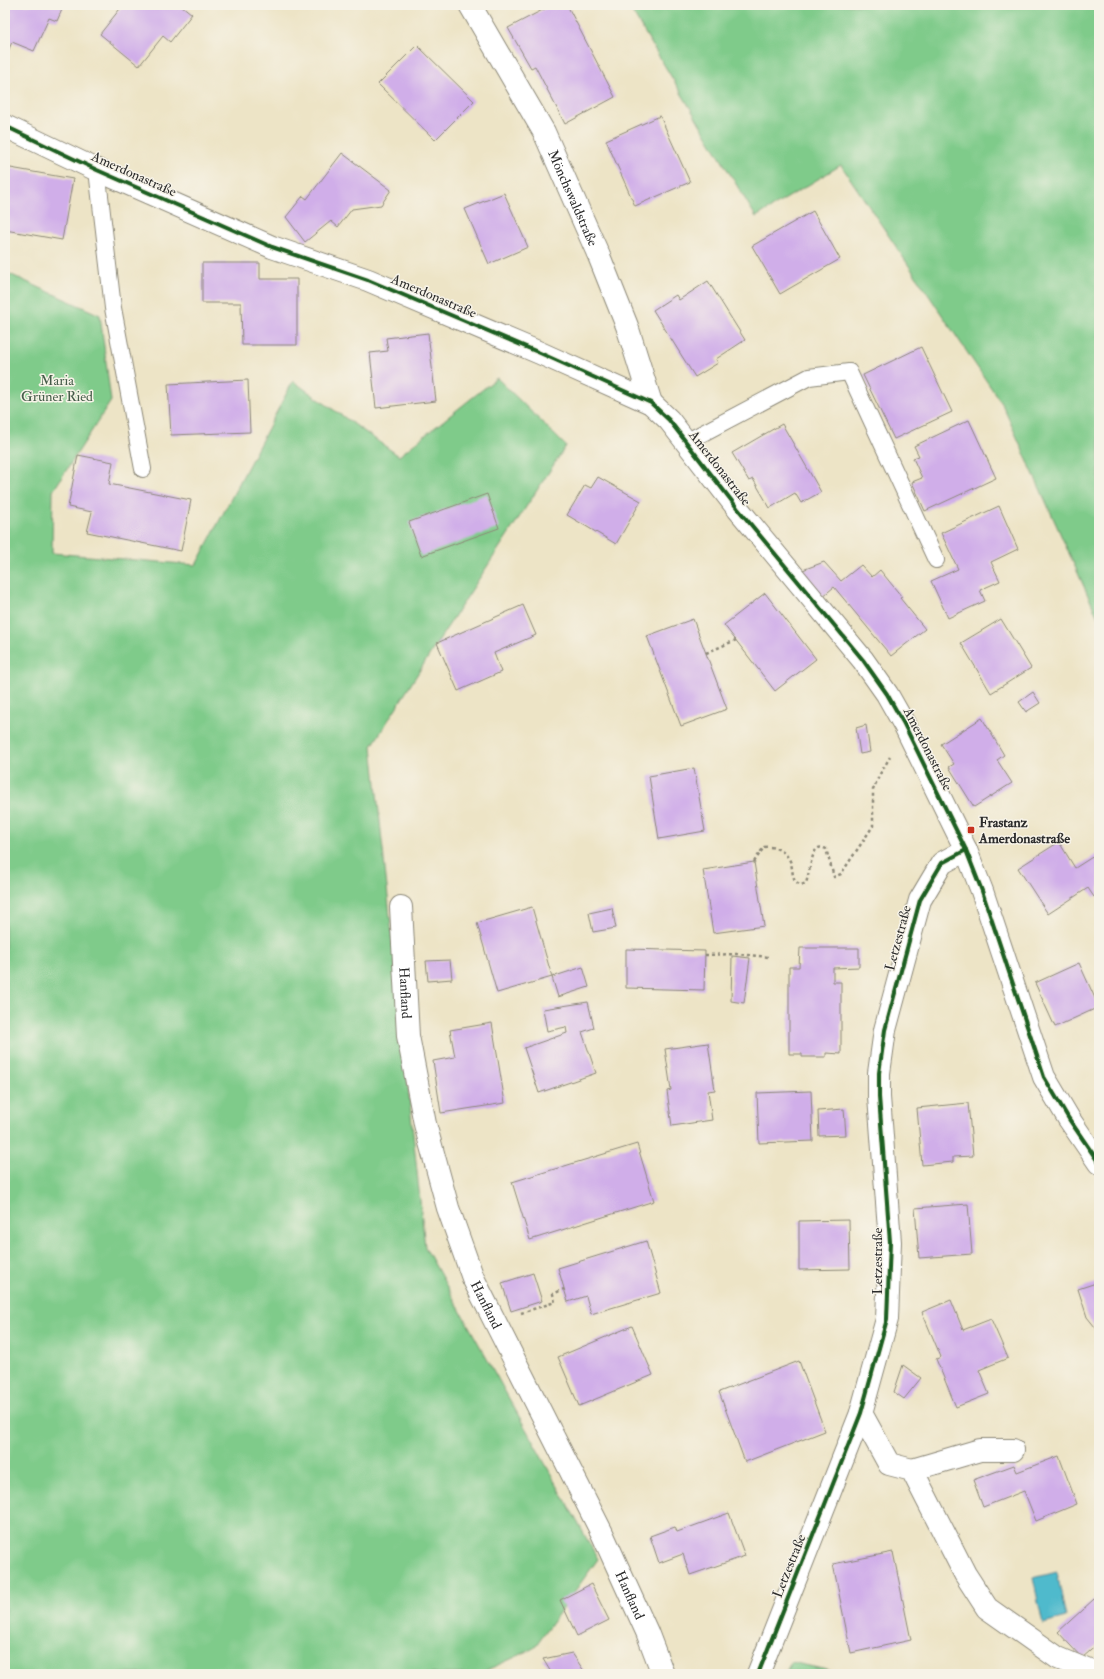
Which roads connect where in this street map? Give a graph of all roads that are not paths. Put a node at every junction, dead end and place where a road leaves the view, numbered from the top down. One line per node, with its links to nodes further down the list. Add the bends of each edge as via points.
1 (470, 5): 4 (street, Mönchswaldstraße, via 544,132 627,326)
2 (5, 126): 3 (street, Amerdonastraße)
3 (97, 170): 4 (street, Amerdonastraße, via 265,244 368,280); 6 (lane, via 113,308)
4 (651, 403): 5 (street, Amerdonastraße)
5 (686, 442): 7 (lane, via 809,377 849,372); 8 (street, Amerdonastraße, via 879,683 904,724)
6 (143, 469)
7 (936, 560)
8 (966, 850): 10 (street, Amerdonastraße, via 1044,1077 1069,1120); 11 (street, Letzestraße, via 942,863 920,900 885,1030 879,1073 879,1096 890,1242 887,1319)
9 (401, 907): 14 (street, Hanfland, via 408,1036 425,1124 448,1208 473,1278 602,1533)
10 (1099, 1163)
11 (861, 1413): 13 (street, via 889,1464); 15 (street, Letzestraße)
12 (1013, 1450): 13 (street, via 980,1450)
13 (912, 1470): 16 (street, via 965,1574 987,1608 1058,1658)
14 (663, 1674)
15 (758, 1674)
16 (1096, 1674)

